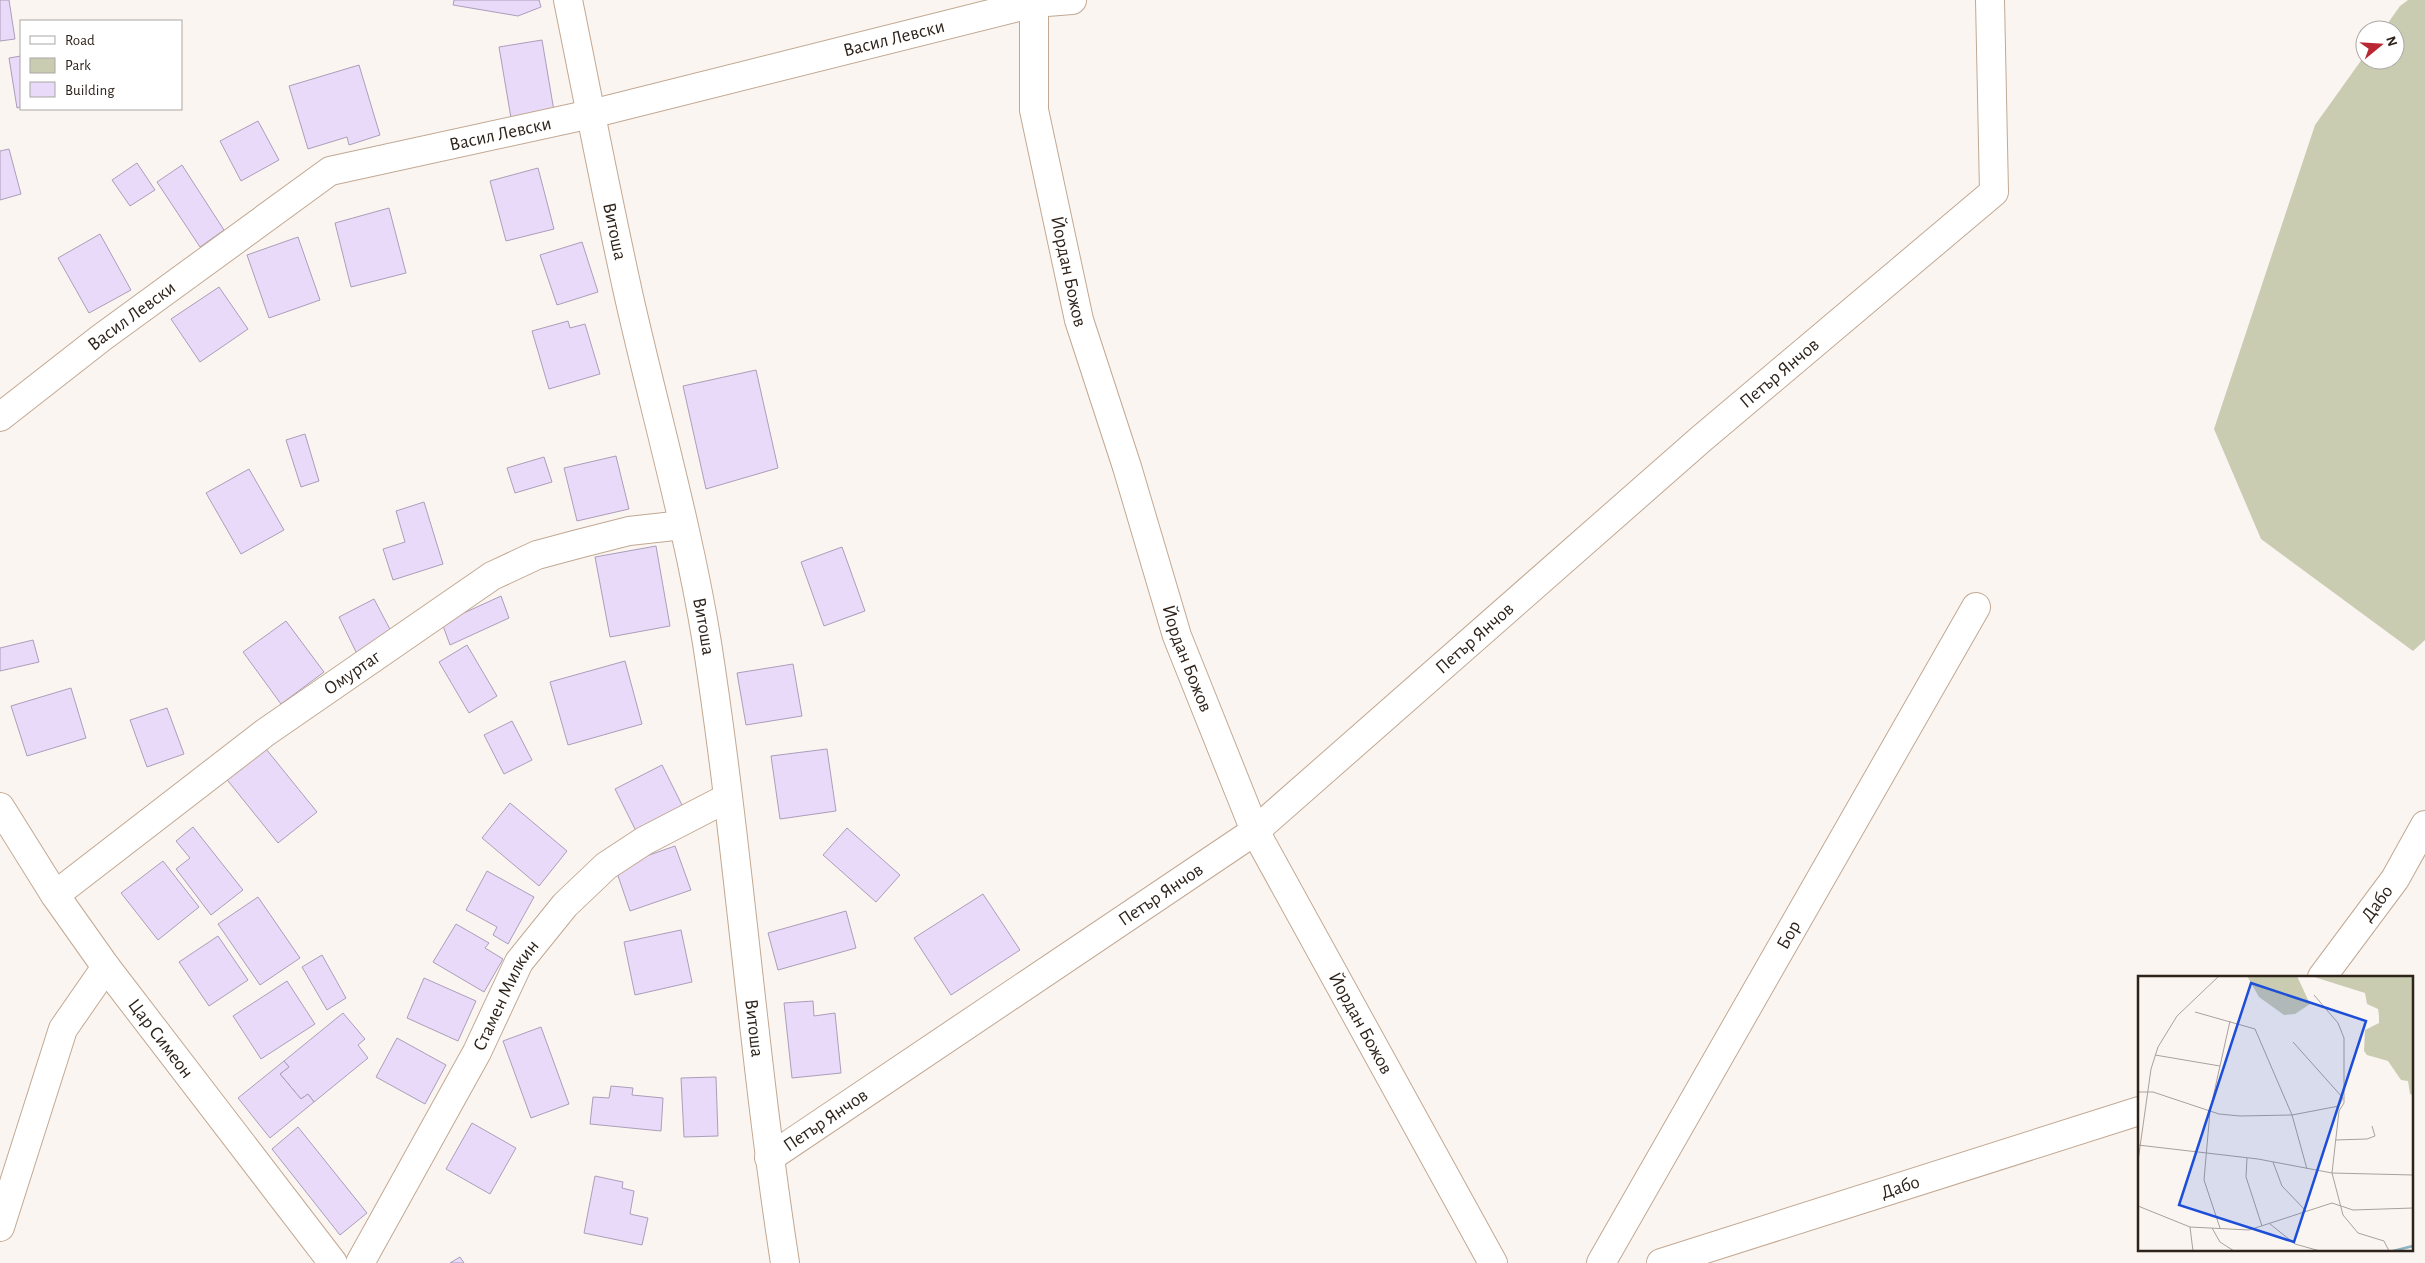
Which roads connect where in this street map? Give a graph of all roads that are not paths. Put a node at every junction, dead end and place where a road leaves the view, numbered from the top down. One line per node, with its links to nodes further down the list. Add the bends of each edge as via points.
1 (568, 0): 5 (street, Витоша)
2 (1072, 0): 4 (street, Васил Левски)
3 (1990, 0): 12 (street, Петър Янчов, via 1994,192 1701,439)
4 (1034, 1): 5 (street, Васил Левски); 12 (street, Йордан Божов, via 1034,110 1079,320 1177,636)
5 (591, 114): 6 (street, Васил Левски, via 330,171 101,338); 7 (street, Витоша, via 629,296)
6 (0, 418)
7 (684, 525): 9 (street, Витоша, via 707,641); 13 (street, Омуртаг, via 629,532 578,544 537,555 492,576 266,732)
8 (1976, 607): 23 (street, Бор)
9 (727, 798): 17 (street, Витоша); 20 (street, Стамен Милкин, via 644,841 606,866 565,905 519,962 477,1052)
10 (0, 807): 13 (street, Цар Симеон)
11 (2425, 826): 15 (street, Дабо, via 2395,879)
12 (1255, 831): 17 (street, Петър Янчов); 22 (street, Йордан Божов)
13 (56, 894): 14 (street, Цар Симеон)
14 (106, 967): 18 (street, via 63,1029); 19 (street, Цар Симеон)
15 (2323, 976)
16 (2138, 1111): 24 (street, Дабо)
17 (769, 1158): 21 (street, Витоша)
18 (0, 1227)
19 (333, 1263)
20 (360, 1263)
21 (785, 1263)
22 (1493, 1263)
23 (1601, 1263)
24 (1661, 1263)

